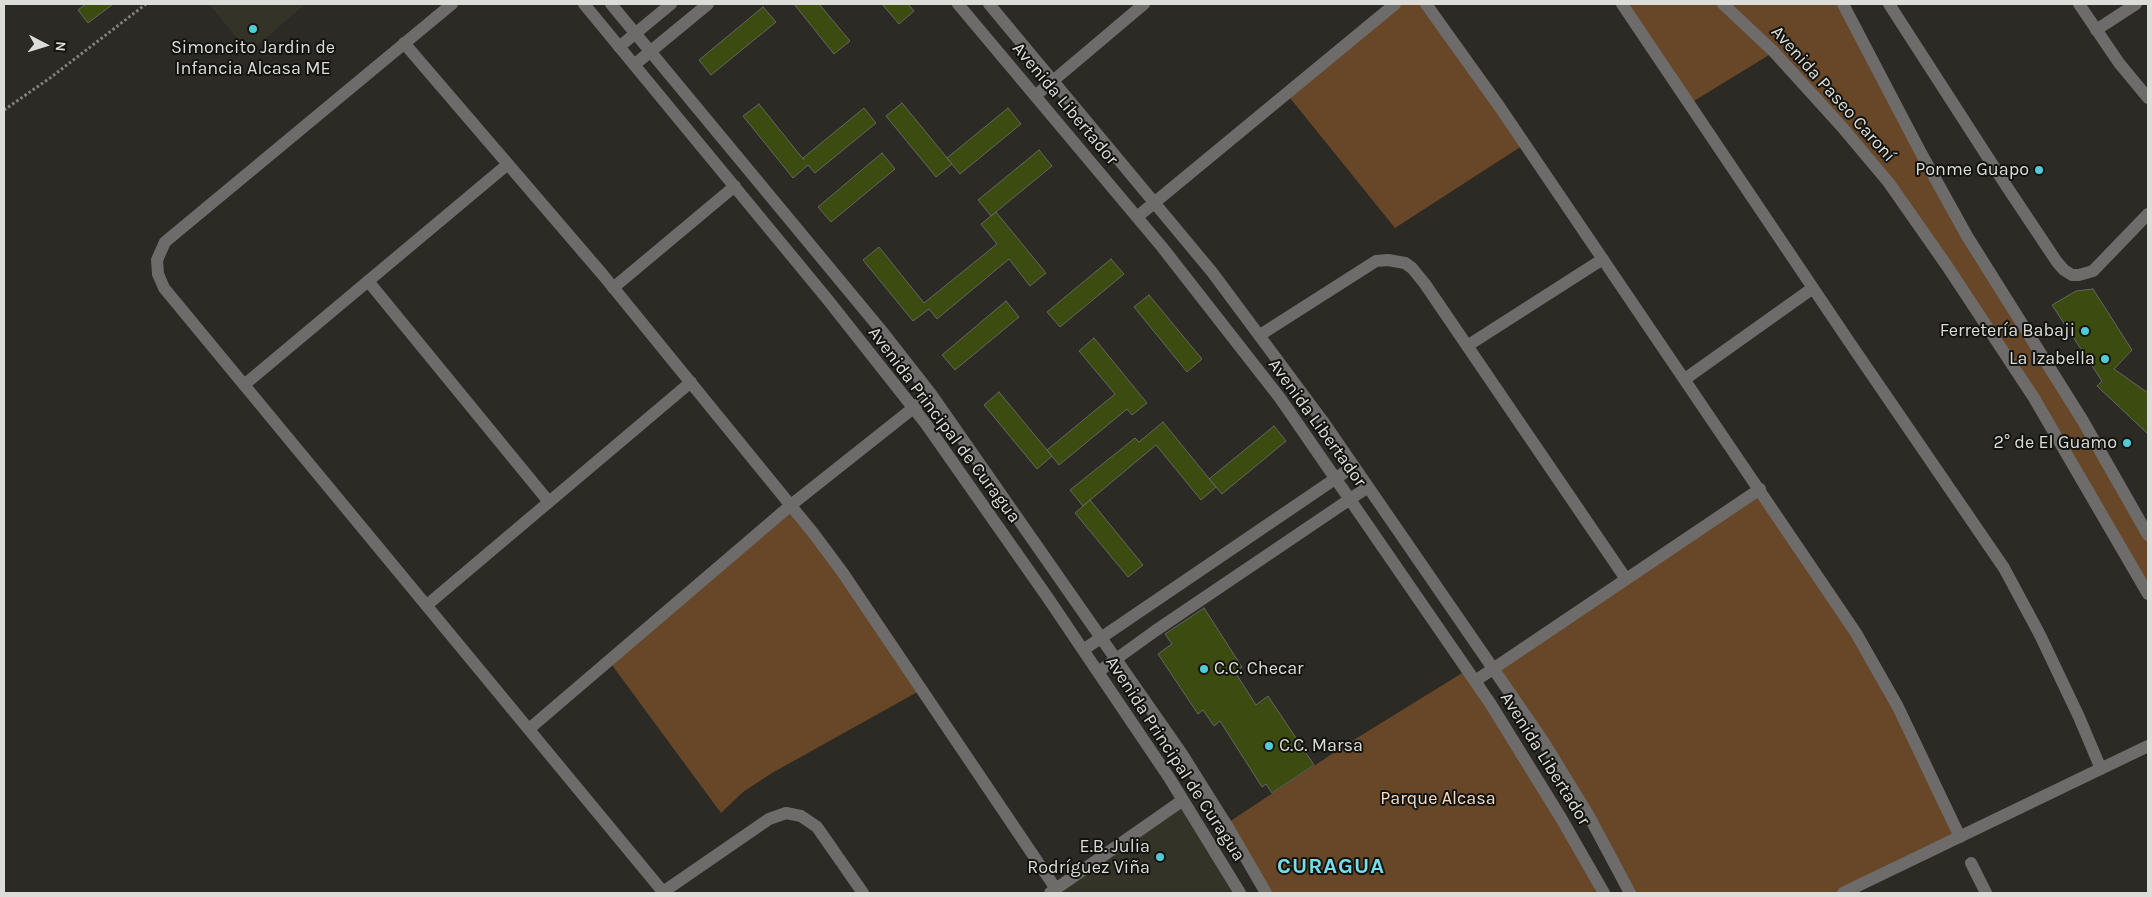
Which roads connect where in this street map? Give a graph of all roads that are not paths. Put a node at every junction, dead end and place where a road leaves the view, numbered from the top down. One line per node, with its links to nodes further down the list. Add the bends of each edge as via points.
1 (452, 4): 19 (street)
2 (584, 4): 20 (street, Avenida Principal de Curagua)
3 (612, 4): 18 (street, Avenida Principal de Curagua)
4 (671, 4): 18 (street)
5 (708, 4): 21 (street)
6 (958, 4): 24 (street, Avenida Libertador)
7 (989, 4): 23 (street, Avenida Libertador)
8 (1144, 4): 23 (street)
9 (1395, 4): 28 (street)
10 (1426, 4): 31 (street)
11 (1622, 4): 34 (street)
12 (1723, 4): 51 (street, Avenida Paseo Caroní, via 1774,52 1889,183 2034,398)
13 (1843, 4): 49 (street, Avenida Paseo Caroní, via 1967,236 2048,363)
14 (1889, 4): 29 (street, via 2064,270 2072,275 2093,271)
15 (2136, 4): 17 (street)
16 (2085, 6): 17 (street)
17 (2096, 30): 25 (street)
18 (635, 34): 20 (street); 21 (street, Avenida Principal de Curagua)
19 (404, 43): 26 (street); 39 (street, via 165,242 159,252 157,266 164,288)
20 (619, 47): 22 (street, Avenida Principal de Curagua)
21 (650, 52): 22 (street); 40 (street, Avenida Principal de Curagua)
22 (634, 65): 27 (street, Avenida Principal de Curagua)
23 (1053, 80): 24 (street); 28 (street, Avenida Libertador)
24 (1035, 96): 30 (street, Avenida Libertador)
25 (2148, 98)
26 (508, 164): 32 (street); 33 (street)
27 (735, 186): 33 (street); 41 (street, Avenida Principal de Curagua)
28 (1154, 201): 30 (street); 35 (street, Avenida Libertador)
29 (2148, 214)
30 (1137, 216): 43 (street, Avenida Libertador, via 1257,368)
31 (1603, 259): 36 (street); 37 (street)
32 (368, 281): 39 (street); 47 (street)
33 (613, 288): 38 (street)
34 (1813, 288): 37 (street); 61 (street, via 2004,568 2040,636)
35 (1260, 335): 36 (street, via 1376,261 1388,260 1405,263 1418,274); 42 (street, Avenida Libertador)
36 (1467, 346): 50 (street)
37 (1685, 379): 45 (street)
38 (691, 382): 47 (street); 48 (street)
39 (244, 385): 52 (street)
40 (931, 394): 41 (street); 53 (street, Avenida Principal de Curagua)
41 (913, 407): 48 (street); 54 (street, Avenida Principal de Curagua)
42 (1354, 466): 43 (street); 44 (street, Avenida Libertador)
43 (1336, 478): 46 (street, Avenida Libertador); 53 (street)
44 (1368, 487): 46 (street); 56 (street, Avenida Libertador)
45 (1760, 489): 50 (street); 63 (street, via 1875,664)
46 (1350, 499): 55 (street); 58 (street, Avenida Libertador)
47 (549, 502): 52 (street)
48 (791, 505): 59 (street); 65 (street, via 843,573)
49 (2148, 535)
50 (1626, 579): 56 (street)
51 (2148, 594)
52 (426, 605): 59 (street)
53 (1102, 637): 54 (street); 55 (street, Avenida Principal de Curagua)
54 (1083, 650): 57 (street, Avenida Principal de Curagua)
55 (1116, 659): 57 (street); 69 (street, Avenida Principal de Curagua, via 1204,789)
56 (1494, 668): 58 (street); 71 (street, Avenida Libertador, via 1568,782)
57 (1098, 672): 62 (street, Avenida Principal de Curagua)
58 (1475, 681): 70 (street, Avenida Libertador)
59 (530, 728): 66 (street)
60 (2148, 746): 61 (street)
61 (2101, 769): 63 (street)
62 (1183, 800): 65 (street); 68 (street, Avenida Principal de Curagua)
63 (1960, 837): 72 (street)
64 (1971, 863): 73 (street)
65 (1053, 891)
66 (664, 892): 67 (street, via 769,819 786,813 801,816 817,827)
67 (862, 893)
68 (1240, 893)
69 (1266, 893)
70 (1604, 893)
71 (1630, 893)
72 (1843, 893)
73 (1986, 893)

